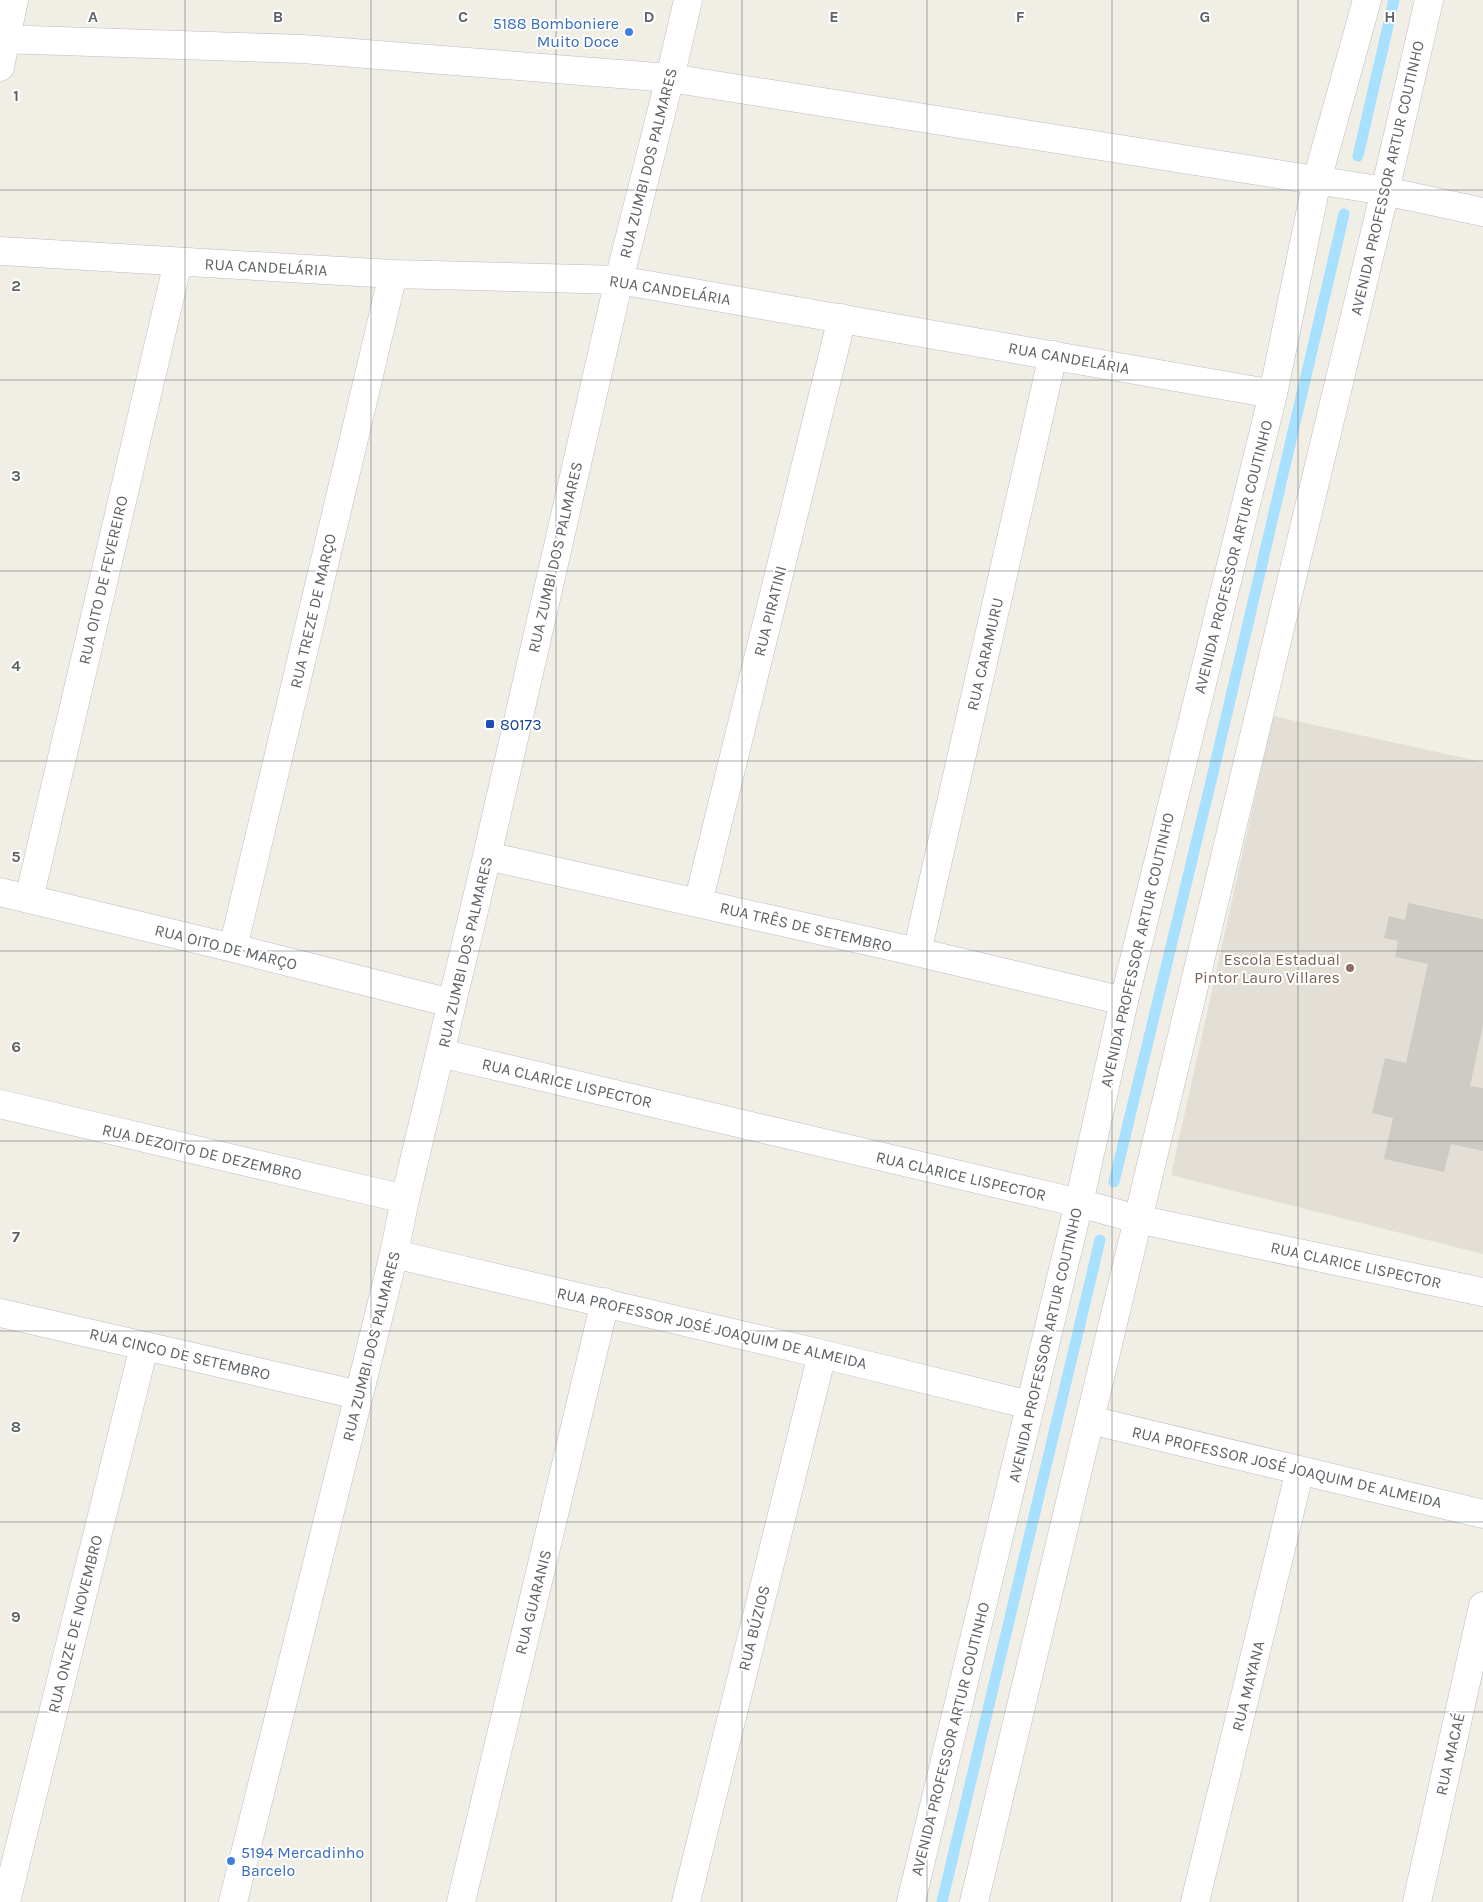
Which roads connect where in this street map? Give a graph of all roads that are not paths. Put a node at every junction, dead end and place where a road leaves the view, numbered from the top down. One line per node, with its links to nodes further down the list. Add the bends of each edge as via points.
1 (14, 0): 5 (street)
2 (688, 0): 7 (street, RUA ZUMBI DOS PALMARES)
3 (1367, 0): 8 (street, AVENIDA PROFESSOR ARTUR COUTINHO)
4 (1429, 0): 9 (street, AVENIDA PROFESSOR ARTUR COUTINHO)
5 (2, 39): 6 (street); 7 (street, via 303,49)
6 (0, 67)
7 (670, 78): 8 (street); 14 (street, RUA ZUMBI DOS PALMARES)
8 (1317, 180): 9 (street); 17 (street, AVENIDA PROFESSOR ARTUR COUTINHO)
9 (1385, 191): 10 (street); 30 (street, AVENIDA PROFESSOR ARTUR COUTINHO)
10 (1483, 212)
11 (0, 251): 12 (street, RUA CANDELÁRIA)
12 (178, 262): 13 (street, RUA CANDELÁRIA); 20 (street, RUA OITO DE FEVEREIRO)
13 (393, 274): 14 (street, RUA CANDELÁRIA); 22 (street, RUA TREZE DE MARÇO)
14 (618, 280): 15 (street, RUA CANDELÁRIA); 18 (street, RUA ZUMBI DOS PALMARES)
15 (842, 318): 16 (street, RUA CANDELÁRIA); 21 (street, RUA PIRATINI)
16 (1053, 355): 17 (street, RUA CANDELÁRIA); 23 (street, RUA CARAMURU)
17 (1273, 394): 24 (street, AVENIDA PROFESSOR ARTUR COUTINHO)
18 (488, 856): 21 (street, RUA TRÊS DE SETEMBRO); 25 (street, RUA ZUMBI DOS PALMARES)
19 (0, 892): 20 (street, RUA OITO DE MARÇO)
20 (29, 899): 22 (street, RUA OITO DE MARÇO)
21 (698, 903): 23 (street, RUA TRÊS DE SETEMBRO)
22 (233, 948): 25 (street, RUA OITO DE MARÇO)
23 (917, 952): 24 (street, RUA TRÊS DE SETEMBRO)
24 (1124, 1001): 29 (street, AVENIDA PROFESSOR ARTUR COUTINHO)
25 (451, 1003): 26 (street, RUA ZUMBI DOS PALMARES)
26 (440, 1054): 28 (street, RUA ZUMBI DOS PALMARES); 29 (street, RUA CLARICE LISPECTOR)
27 (0, 1104): 28 (street, RUA DEZOITO DE DEZEMBRO)
28 (405, 1200): 31 (street, RUA ZUMBI DOS PALMARES)
29 (1079, 1203): 30 (street, RUA CLARICE LISPECTOR); 38 (street, AVENIDA PROFESSOR ARTUR COUTINHO)
30 (1137, 1219): 32 (street, RUA CLARICE LISPECTOR); 39 (street, AVENIDA PROFESSOR ARTUR COUTINHO)
31 (394, 1254): 33 (street, RUA PROFESSOR JOSÉ JOAQUIM DE ALMEIDA); 37 (street, RUA ZUMBI DOS PALMARES)
32 (1483, 1292)
33 (605, 1302): 36 (street, RUA PROFESSOR JOSÉ JOAQUIM DE ALMEIDA); 45 (street, RUA GUARANIS)
34 (0, 1313): 35 (street, RUA CINCO DE SETEMBRO)
35 (144, 1347): 37 (street, RUA CINCO DE SETEMBRO); 43 (street, RUA ONZE DE NOVEMBRO)
36 (822, 1354): 38 (street, RUA PROFESSOR JOSÉ JOAQUIM DE ALMEIDA); 46 (street, RUA BÚZIOS)
37 (359, 1395): 44 (street, RUA ZUMBI DOS PALMARES)
38 (1030, 1406): 47 (street, AVENIDA PROFESSOR ARTUR COUTINHO)
39 (1090, 1420): 40 (street, RUA PROFESSOR JOSÉ JOAQUIM DE ALMEIDA); 48 (street, AVENIDA PROFESSOR ARTUR COUTINHO)
40 (1300, 1470): 41 (street, RUA PROFESSOR JOSÉ JOAQUIM DE ALMEIDA); 49 (street, RUA MAYANA)
41 (1483, 1514)
42 (1483, 1606): 50 (street, RUA MACAÉ)
43 (6, 1902)
44 (233, 1902)
45 (461, 1902)
46 (686, 1902)
47 (911, 1902)
48 (974, 1902)
49 (1195, 1902)
50 (1416, 1902)

